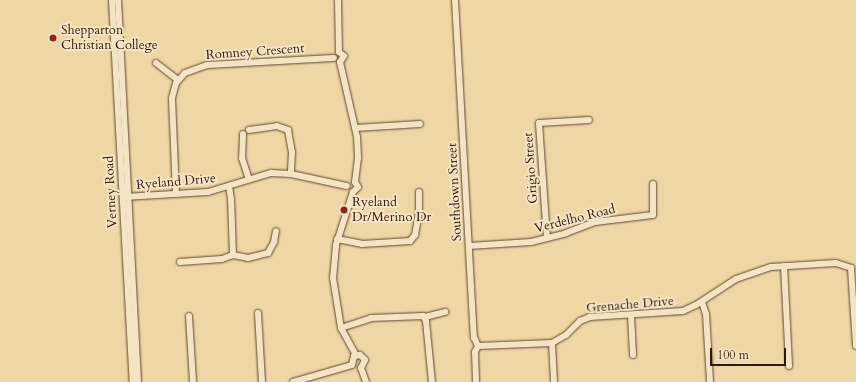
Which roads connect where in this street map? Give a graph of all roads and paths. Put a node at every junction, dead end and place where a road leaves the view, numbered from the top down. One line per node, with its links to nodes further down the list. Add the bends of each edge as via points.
1 (112, 0): 24 (street, Verney Road)
2 (118, 0): 24 (street, Verney Road)
3 (338, 0): 5 (street)
4 (455, 0): 28 (street, Southdown Street)
5 (339, 52): 6 (street); 7 (street, via 344,56)
6 (334, 58): 7 (street); 9 (street, Romney Crescent, via 207,65 195,67)
7 (340, 62): 12 (street)
8 (156, 63): 9 (street)
9 (178, 80): 23 (street, via 171,102)
10 (589, 120): 26 (street, Grigio Street, via 539,123)
11 (420, 124): 12 (street)
12 (356, 128): 17 (street, via 358,158)
13 (249, 130): 15 (street, via 277,126 288,130 292,152)
14 (243, 134): 16 (street, via 242,158)
15 (291, 174): 16 (street, Ryeland Drive, via 272,173); 19 (street, Ryeland Drive)
16 (249, 179): 20 (street, Ryeland Drive)
17 (355, 182): 19 (street, via 350,182); 21 (street, via 358,187)
18 (653, 184): 26 (street, Verdelho Road, via 653,215 595,222)
19 (347, 186): 21 (street)
20 (229, 187): 23 (street, Ryeland Drive, via 208,192); 29 (street)
21 (353, 192): 27 (street)
22 (419, 192): 27 (street, via 415,235 410,241 362,244)
23 (176, 194): 24 (street, Ryeland Drive)
24 (125, 196): 47 (street, Verney Road); 48 (street, Verney Road)
25 (276, 231): 29 (street, via 268,253 248,258)
26 (547, 238): 28 (street, Verdelho Road, via 531,242)
27 (337, 239): 38 (street, via 333,278)
28 (469, 246): 40 (street, Southdown Street, via 474,337)
29 (233, 255): 30 (street, via 222,259)
30 (180, 262)
31 (784, 266): 32 (street, Grenache Drive, via 771,267 736,279); 41 (street, Grenache Drive, via 836,263 851,268); 45 (street)
32 (702, 302): 35 (street, Grenache Drive, via 683,311); 56 (street, via 706,314)
33 (446, 312): 37 (street)
34 (258, 313): 50 (street)
35 (631, 315): 39 (street, Grenache Drive, via 585,318); 43 (street)
36 (189, 316): 49 (street)
37 (425, 317): 38 (street, via 371,318); 53 (street)
38 (341, 328): 42 (street)
39 (552, 343): 40 (street); 55 (street)
40 (478, 346): 54 (street, Southdown Street, via 475,352)
41 (856, 346)
42 (356, 355): 44 (street, via 352,358); 46 (street, via 362,356 365,360)
43 (633, 355)
44 (352, 365): 46 (street, via 357,369); 51 (street)
45 (789, 366)
46 (361, 368): 52 (street)
47 (133, 382)
48 (138, 382)
49 (193, 382)
50 (262, 382)
51 (294, 382)
52 (366, 382)
53 (432, 382)
54 (476, 382)
55 (554, 382)
56 (710, 382)

